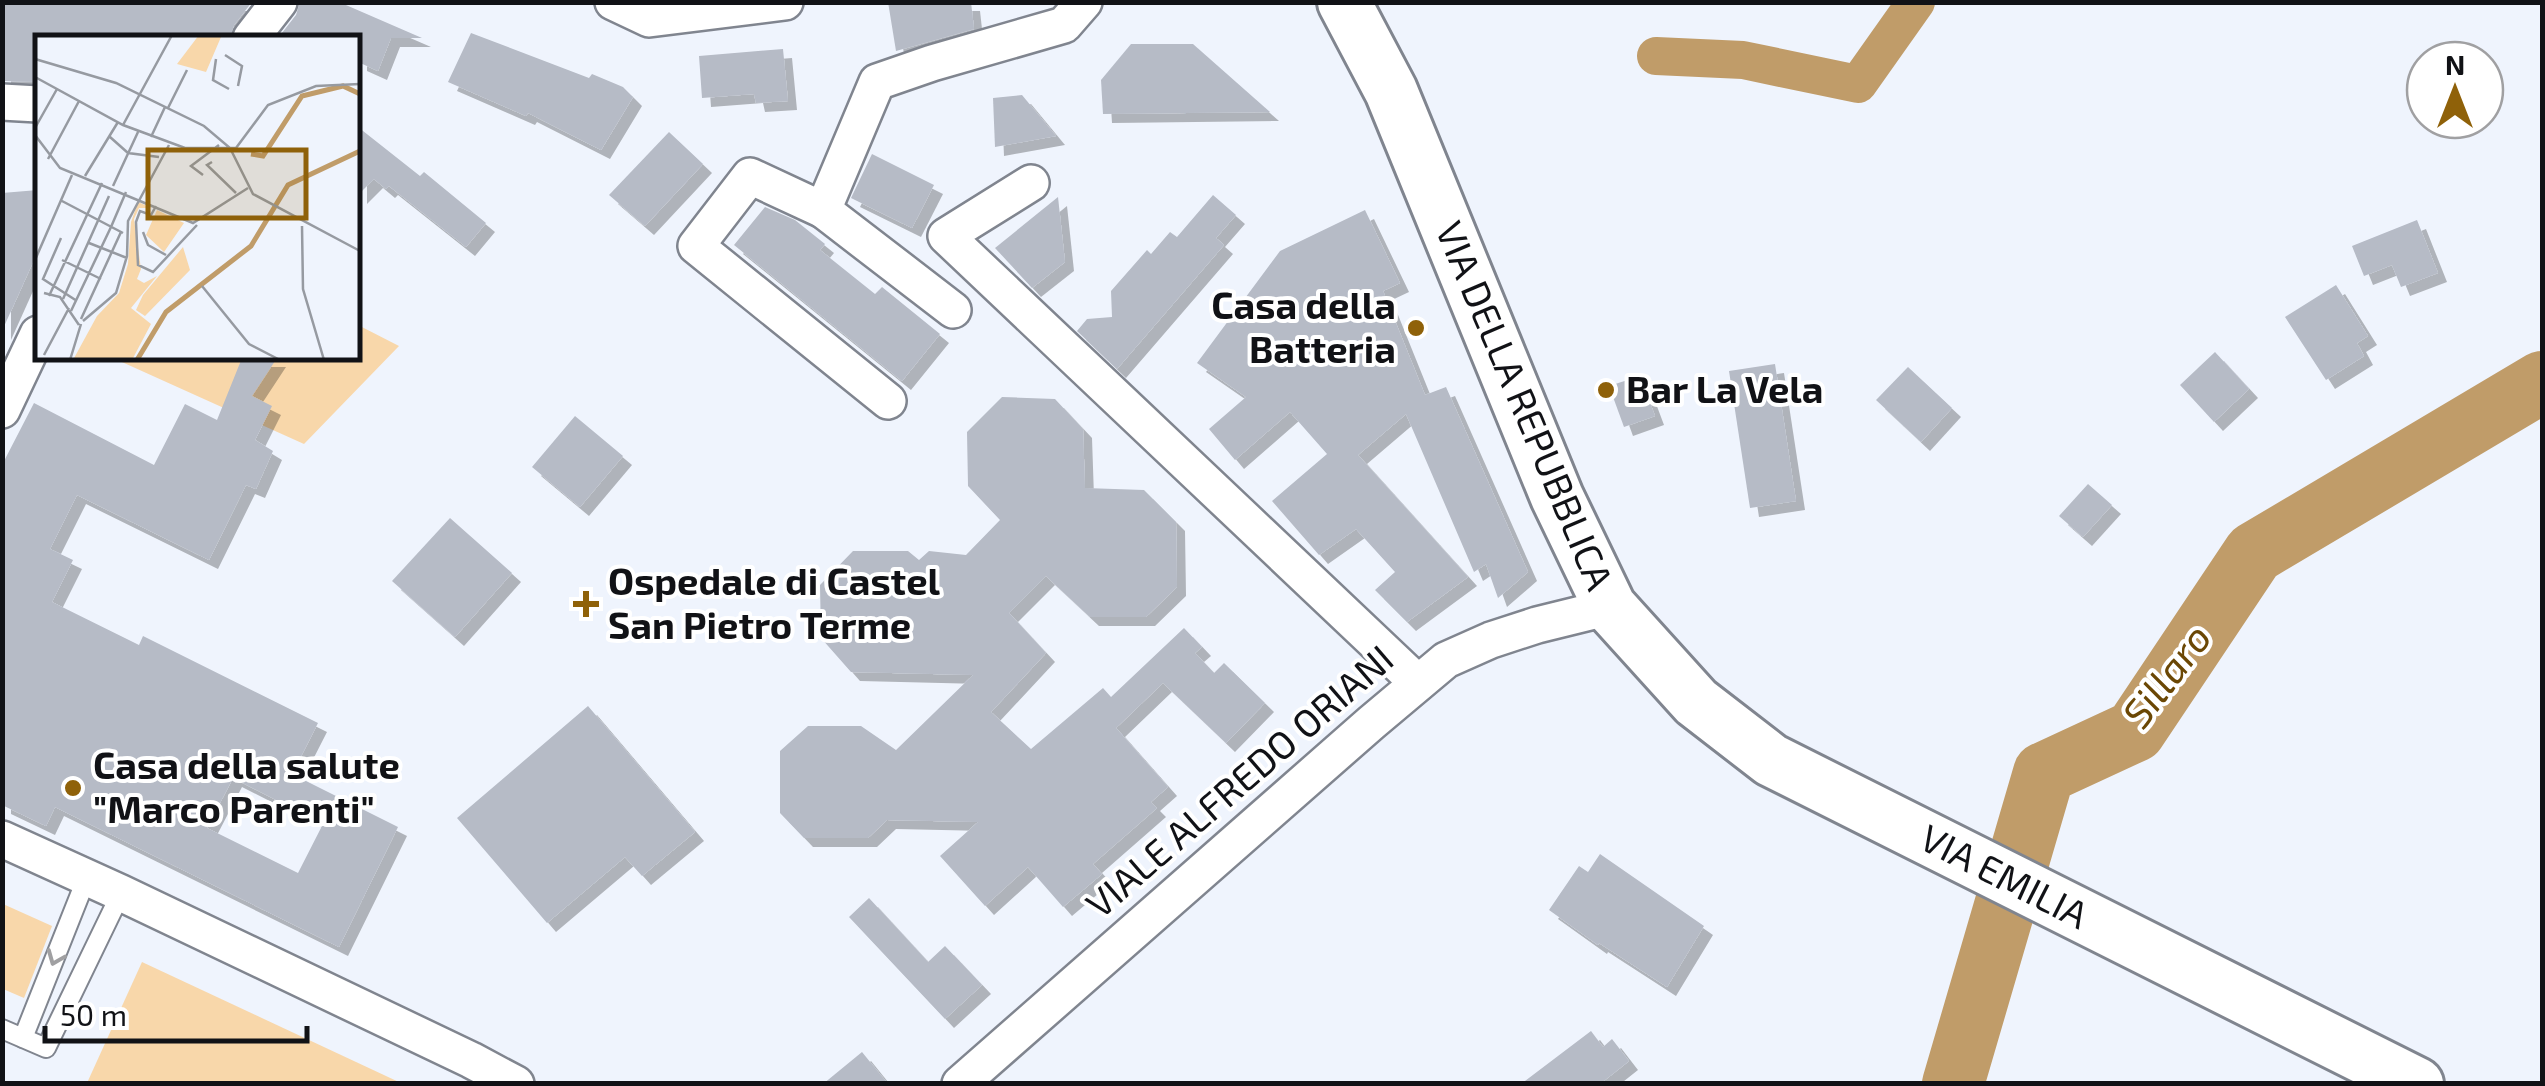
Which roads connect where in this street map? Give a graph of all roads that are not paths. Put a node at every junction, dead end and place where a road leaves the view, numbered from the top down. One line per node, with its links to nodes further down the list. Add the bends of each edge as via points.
1 (279, 2): 6 (street)
2 (612, 2): 3 (street, via 649,19)
3 (785, 2)
4 (1084, 2): 10 (street, via 1064,25 877,82)
5 (1344, 2): 15 (main road, VIA DELLA REPUBBLICA, via 1391,91 1557,497)
6 (253, 35)
7 (2, 102): 8 (street)
8 (35, 104)
9 (1031, 184): 16 (street, via 946,236)
10 (823, 210): 11 (street); 13 (street, via 750,176 696,246)
11 (953, 310)
12 (35, 340): 14 (street)
13 (888, 401)
14 (2, 410)
15 (1610, 607): 16 (street, VIALE ALFREDO ORIANI, via 1491,640 1446,660); 17 (main road, VIA DELLA REPUBBLICA, via 1696,702)
16 (1418, 683): 24 (street, VIALE ALFREDO ORIANI)
17 (1770, 760): 25 (main road, VIA EMILIA)
18 (2, 839): 19 (street)
19 (86, 877): 20 (street); 22 (lane, one-way to 22)
20 (121, 893): 22 (lane, via 46,1048); 23 (street)
21 (2, 1030): 22 (lane)
22 (23, 1038)
23 (516, 1084)
24 (960, 1084)
25 (2417, 1084)

